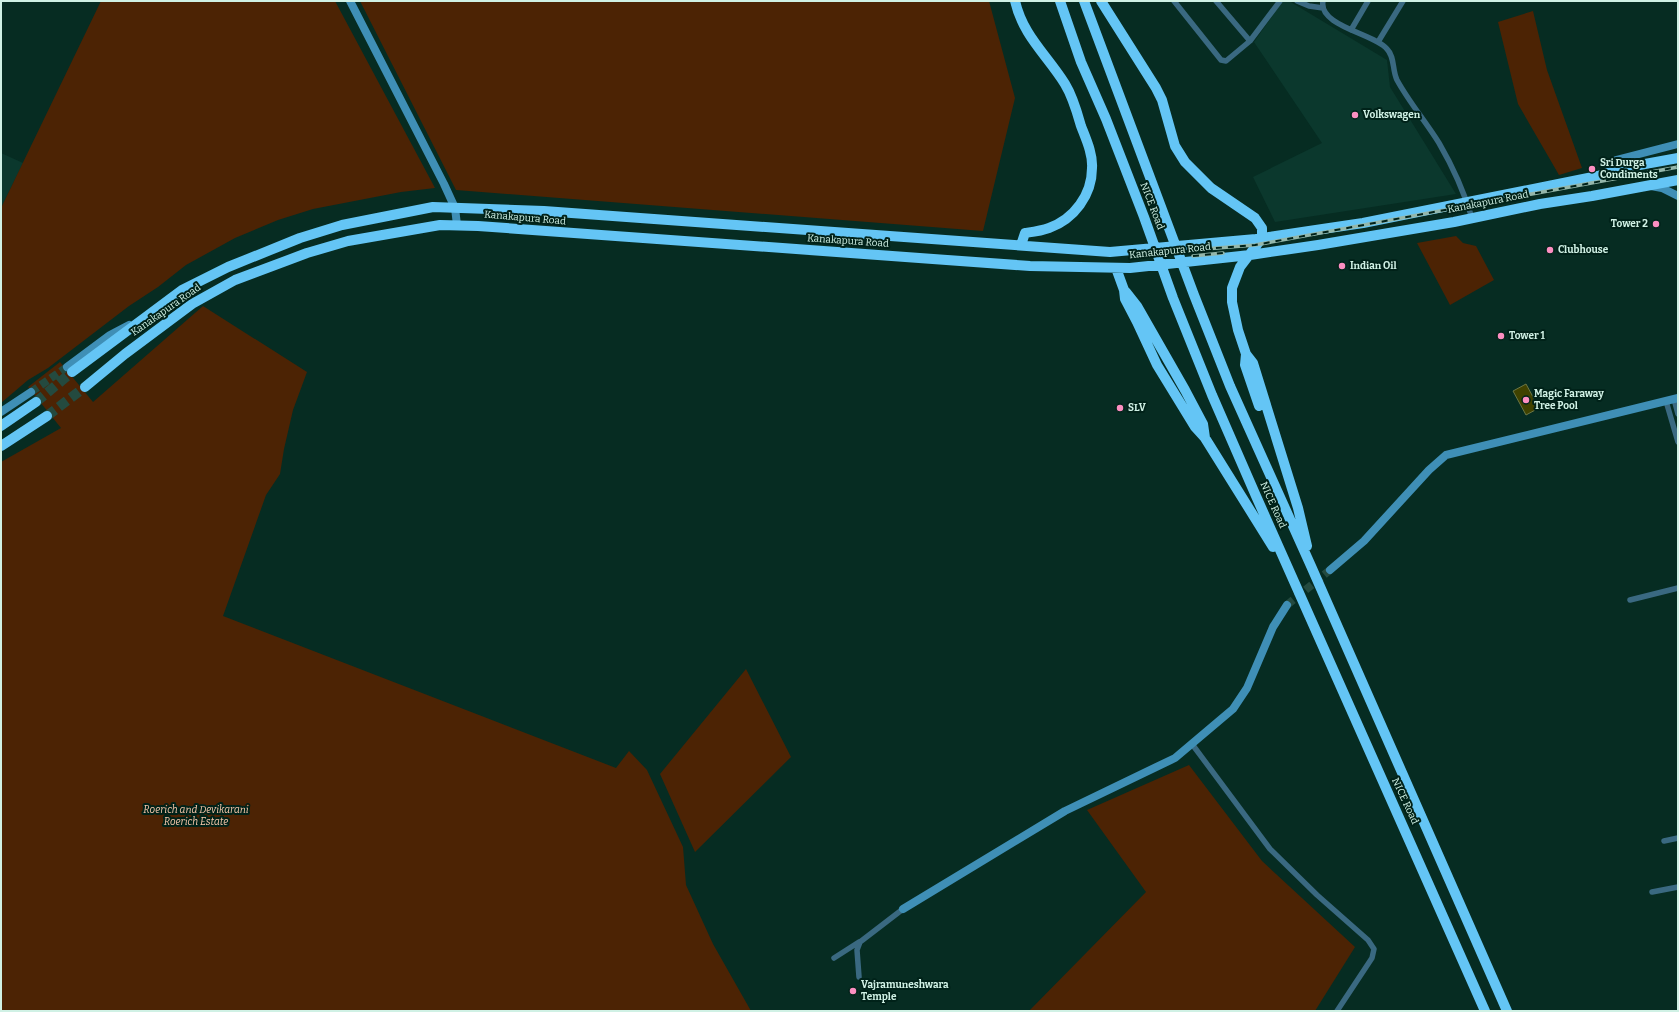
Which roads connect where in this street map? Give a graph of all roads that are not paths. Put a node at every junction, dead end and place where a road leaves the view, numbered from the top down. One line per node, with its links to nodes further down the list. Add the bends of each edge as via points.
1 (350, 1): 24 (street)
2 (1015, 1): 29 (highway, via 1020,19 1032,41 1056,70 1073,101 1090,153 1092,168 1085,198 1079,207 1048,229 1025,233)
3 (1060, 1): 46 (highway, NICE Road, via 1081,62 1144,217 1173,298 1234,446)
4 (1084, 1): 44 (highway, NICE Road, via 1230,386)
5 (1101, 1): 27 (highway, via 1159,94 1175,146 1185,162 1211,188 1255,218 1262,228)
6 (1174, 1): 15 (street, via 1221,60 1226,61)
7 (1216, 1): 15 (street)
8 (1280, 1): 15 (street)
9 (1297, 1): 13 (street)
10 (1323, 1): 13 (street)
11 (1368, 1): 14 (street)
12 (1403, 1): 16 (street)
13 (1323, 8): 14 (street, via 1326,14)
14 (1351, 30): 16 (street)
15 (1250, 41)
16 (1378, 42): 23 (street, via 1389,50 1397,79 1438,143)
17 (1678, 144): 19 (street, via 1616,160)
18 (1678, 158): 19 (highway, Kanakapura Road)
19 (1616, 170): 23 (highway, Kanakapura Road, via 1598,176)
20 (1678, 180): 21 (highway, Kanakapura Road)
21 (1647, 186): 22 (street, Kanakapura Road, via 1662,188); 25 (highway, Kanakapura Road)
22 (1678, 196)
23 (1467, 201): 25 (street); 27 (highway, Kanakapura Road, via 1364,222)
24 (455, 208): 26 (street); 28 (highway, Kanakapura Road); 33 (highway, Kanakapura Road, via 433,207 342,225 300,238 182,290)
25 (1472, 218): 30 (highway, Kanakapura Road, via 1318,246)
26 (457, 225): 31 (highway, Kanakapura Road); 34 (highway, Kanakapura Road, via 440,225 348,241 307,253 235,280 192,304)
27 (1262, 238): 29 (highway, Kanakapura Road, via 1110,252); 30 (highway)
28 (930, 239): 29 (highway, Kanakapura Road); 31 (highway)
29 (1021, 245)
30 (1250, 255): 32 (highway, Kanakapura Road); 44 (highway, via 1240,267 1232,288 1232,302 1246,354 1253,363 1278,442)
31 (930, 258): 32 (highway, Kanakapura Road, via 1030,266)
32 (1116, 268): 46 (highway, via 1125,299 1157,365)
33 (70, 369)
34 (85, 387)
35 (31, 392): 38 (street)
36 (1673, 399): 39 (street); 42 (street); 45 (street, via 1446,455 1364,541)
37 (36, 402): 41 (highway)
38 (1, 412)
39 (1678, 414)
40 (47, 416): 43 (highway)
41 (1, 426)
42 (1678, 442)
43 (1, 446)
44 (1313, 569): 61 (highway, NICE Road)
45 (1330, 570)
46 (1294, 581): 60 (highway, NICE Road)
47 (1678, 588): 48 (street)
48 (1630, 600)
49 (1287, 605): 50 (street, via 1273,627 1244,693 1233,709)
50 (1192, 744): 55 (street, via 1175,758 1065,811); 59 (street, via 1270,849 1368,940 1374,949 1372,958)
51 (1678, 838): 52 (street)
52 (1664, 841)
53 (1678, 887): 54 (street)
54 (1652, 892)
55 (903, 909): 56 (street)
56 (860, 942): 57 (street); 58 (street, via 857,950)
57 (834, 958)
58 (859, 977)
59 (1337, 1011)
60 (1485, 1011)
61 (1507, 1011)

